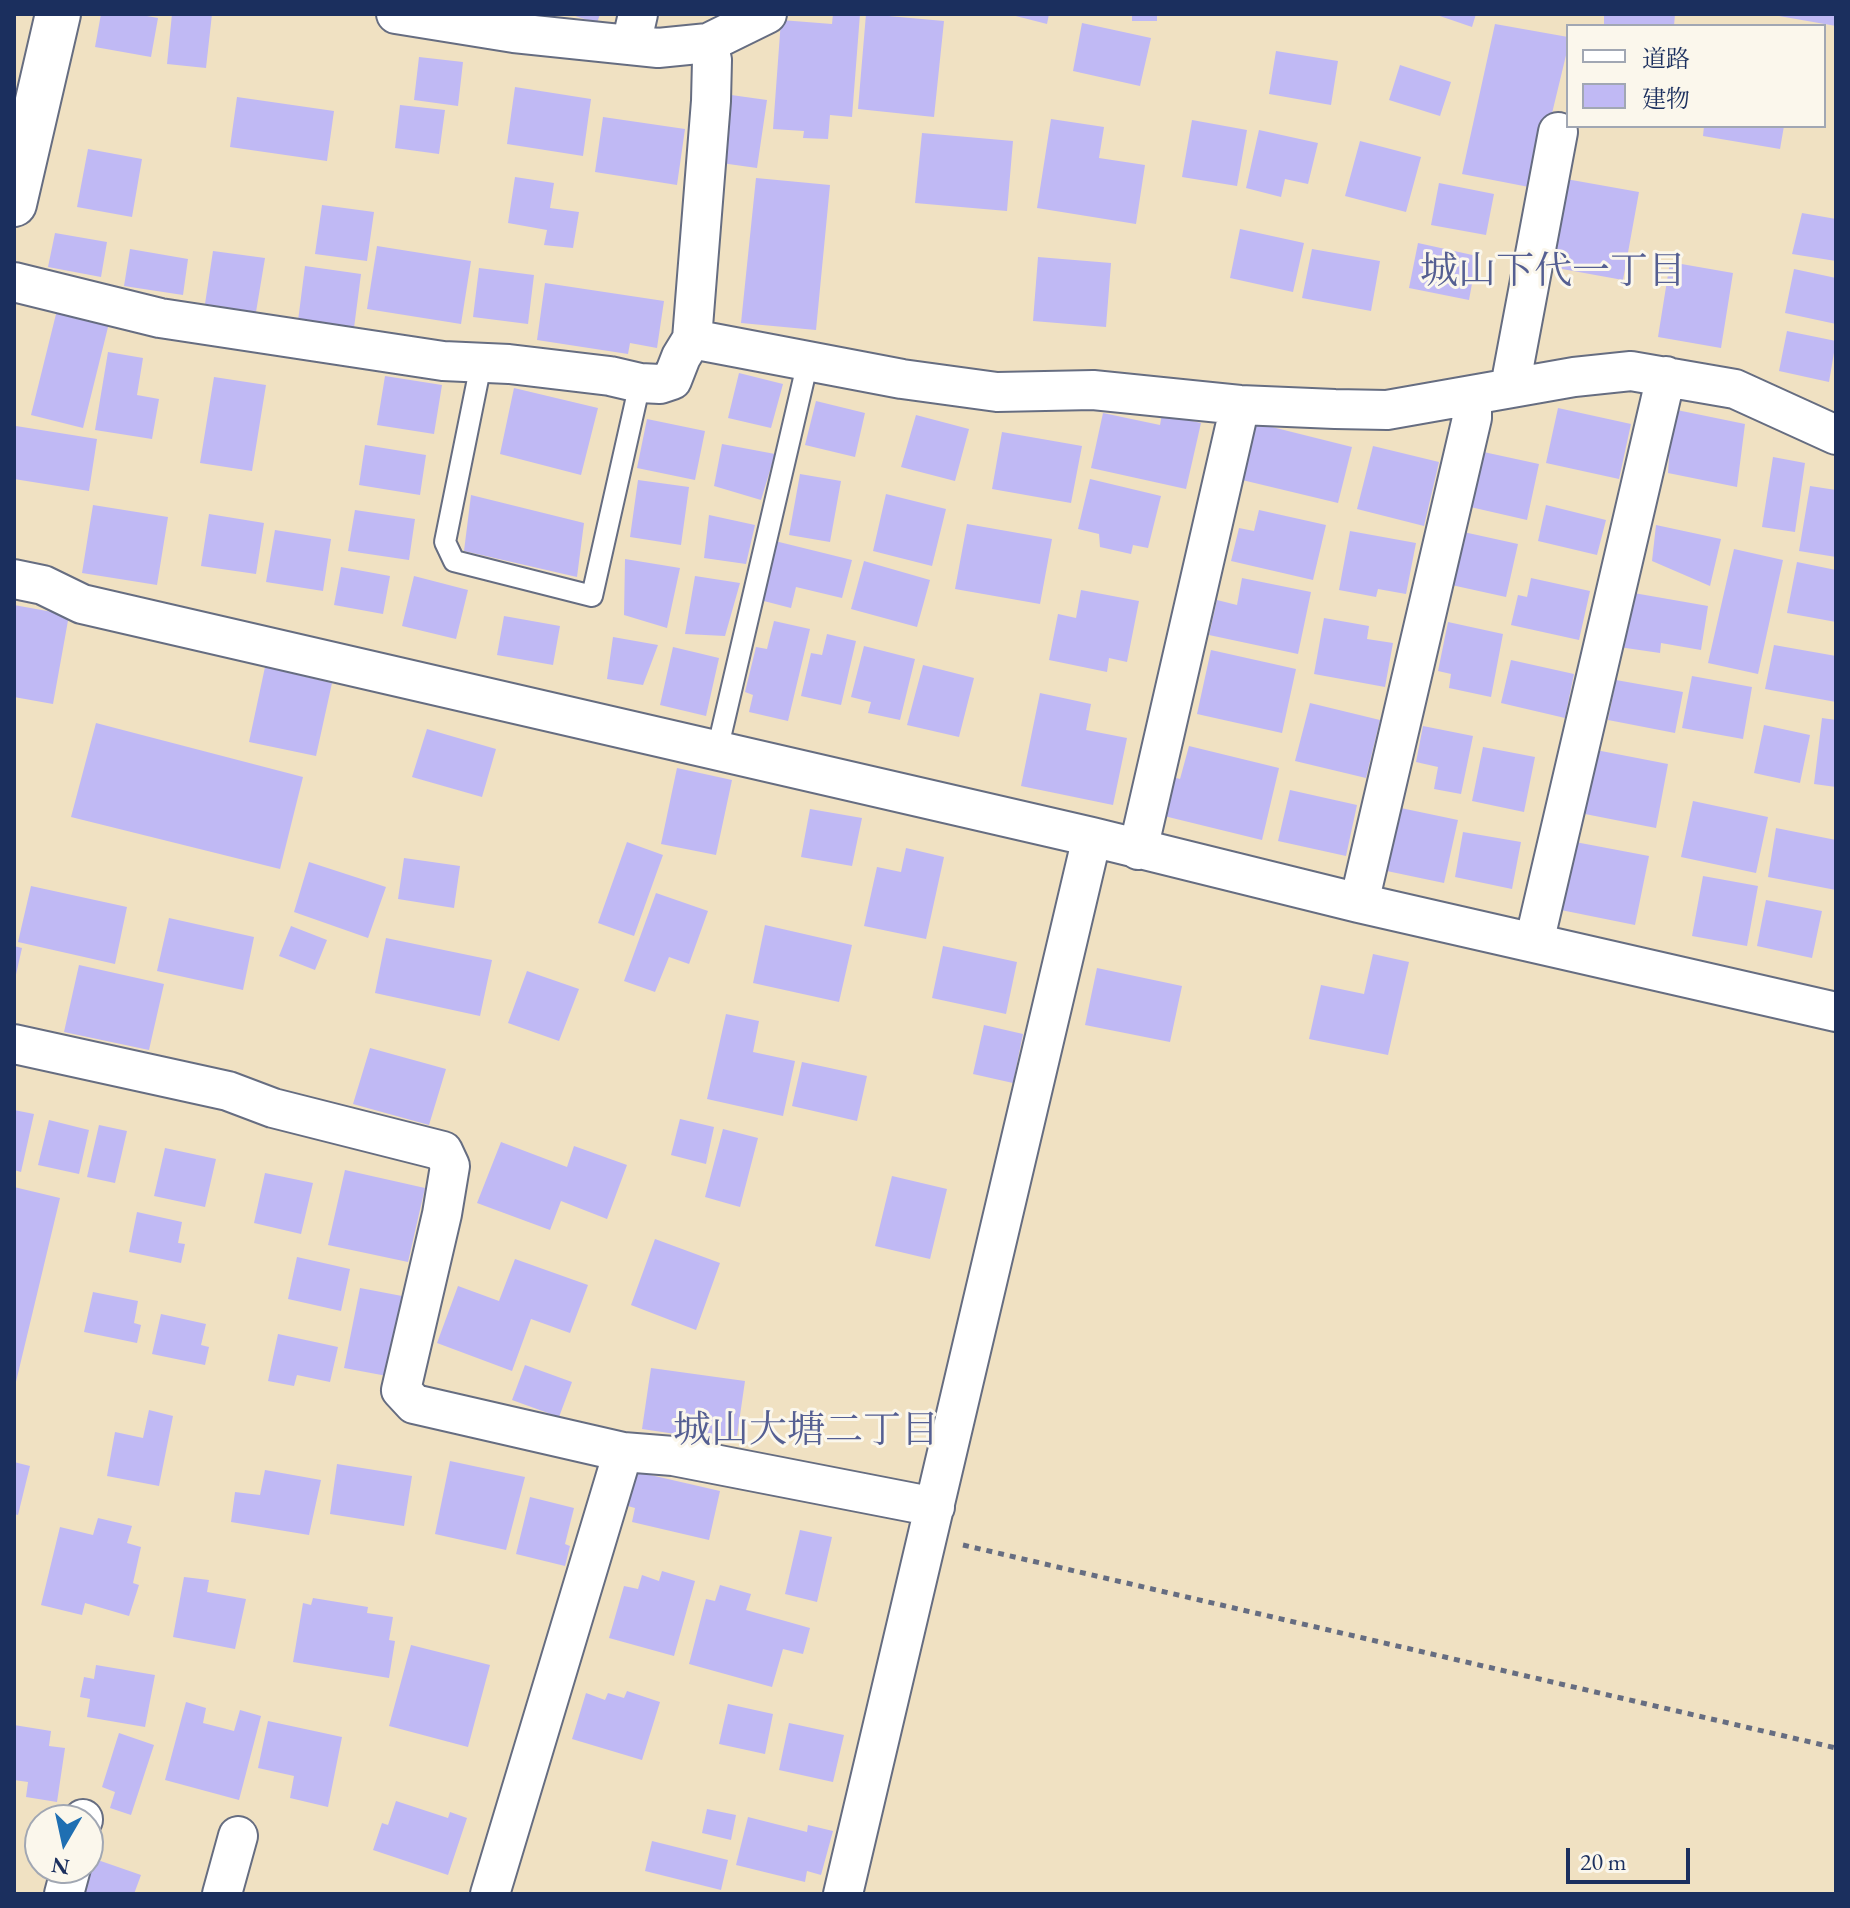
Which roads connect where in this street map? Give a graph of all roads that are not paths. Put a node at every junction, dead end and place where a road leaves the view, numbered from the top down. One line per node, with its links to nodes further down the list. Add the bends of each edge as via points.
1 (58, 14): 7 (street)
2 (396, 14): 4 (street, via 514,33)
3 (767, 14): 5 (street)
4 (634, 30): 5 (street, via 658,48)
5 (708, 43): 9 (street, via 711,101)
6 (1558, 132): 14 (street)
7 (14, 204)
8 (14, 282): 11 (street, via 160,318)
9 (692, 339): 10 (street); 13 (street, via 672,380)
10 (808, 361): 16 (street, via 997,392 1093,390); 19 (lane)
11 (481, 364): 13 (street); 13 (lane, via 445,542 454,561 592,596)
12 (1666, 376): 14 (street, via 1631,371); 17 (street, via 1735,389); 23 (street)
13 (640, 383)
14 (1510, 387): 15 (street)
15 (1472, 396): 16 (street, via 1387,410); 22 (street, via 1472,418)
16 (1240, 405): 21 (street)
17 (1836, 435)
18 (14, 579): 19 (street, via 43,585 82,604)
19 (717, 751): 20 (street)
20 (1092, 837): 21 (street); 27 (street)
21 (1138, 850): 22 (street)
22 (1359, 903): 23 (street)
23 (1534, 943): 24 (street)
24 (1836, 1012)
25 (14, 1044): 26 (street, via 228,1091 273,1108 443,1151 450,1166 444,1202 401,1390 414,1404)
26 (623, 1452): 27 (street, via 673,1456); 30 (street)
27 (931, 1522): 31 (street)
28 (238, 1836): 29 (street)
29 (222, 1894)
30 (490, 1894)
31 (843, 1894)

